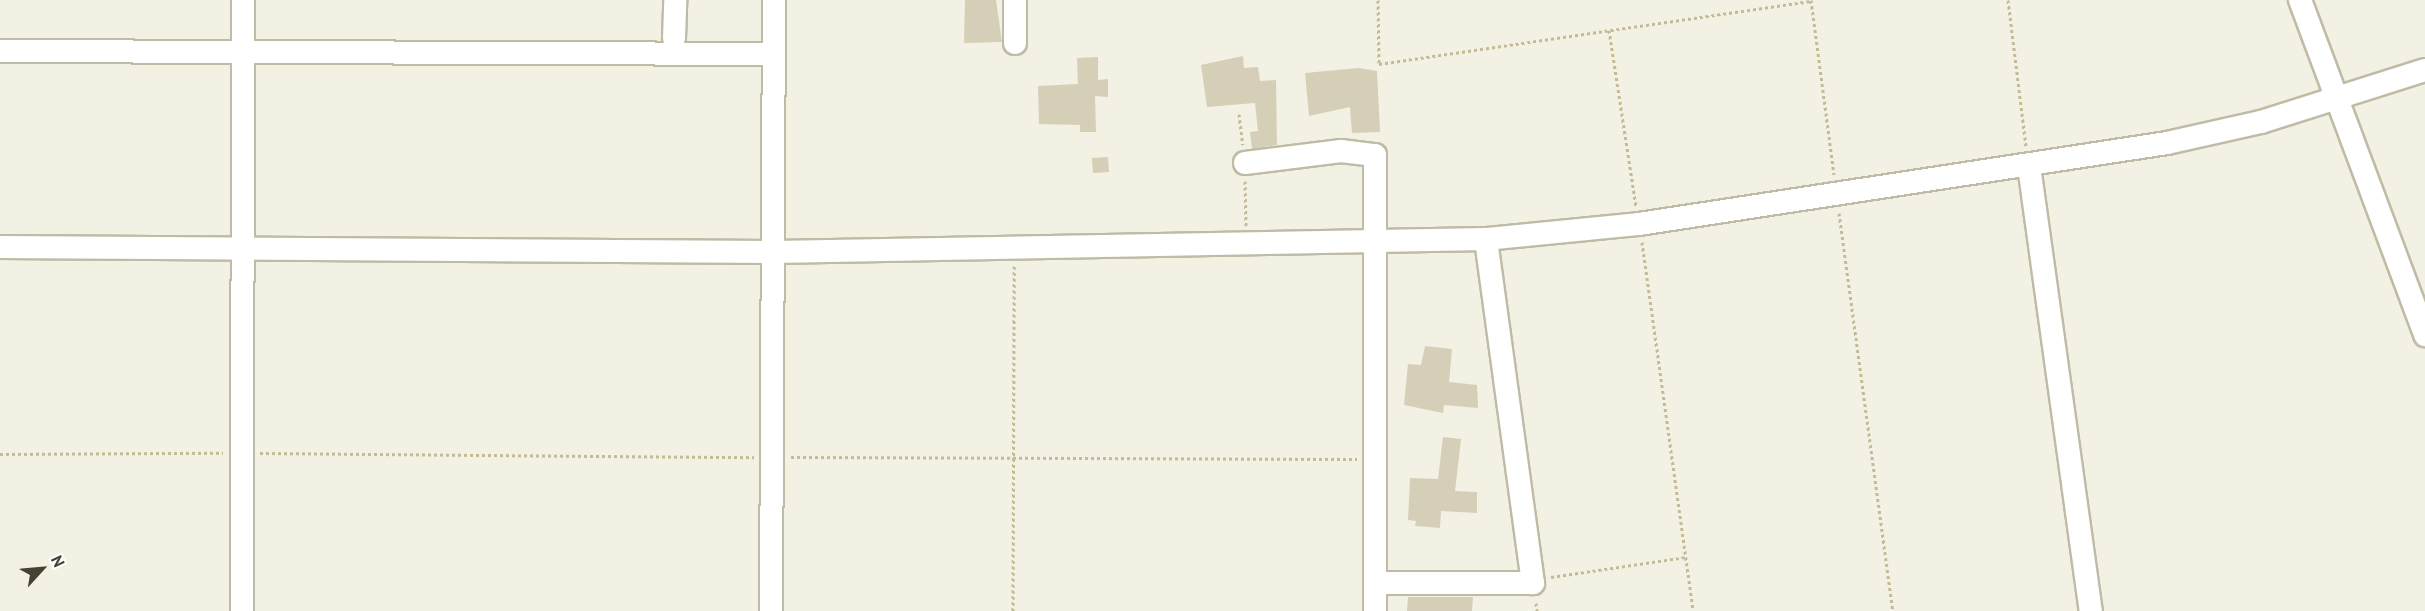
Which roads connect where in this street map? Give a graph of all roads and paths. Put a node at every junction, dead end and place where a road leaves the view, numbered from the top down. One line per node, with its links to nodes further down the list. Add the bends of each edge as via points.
1 (243, 0): 13 (street)
2 (675, 0): 10 (street)
3 (774, 0): 14 (street)
4 (1015, 0): 11 (street)
5 (1378, 0): 9 (path, via 1379,64)
6 (2008, 0): 18 (path)
7 (2300, 0): 16 (street)
8 (1811, 1): 9 (path); 19 (path)
9 (1609, 30): 20 (path)
10 (674, 38)
11 (1015, 43)
12 (0, 51): 13 (street)
13 (243, 51): 14 (street); 24 (street)
14 (774, 54): 26 (street)
15 (2425, 70): 16 (street)
16 (2337, 99): 18 (street, via 2167,143); 27 (street)
17 (1245, 163): 22 (street, via 1341,151 1375,155)
18 (2029, 166): 19 (street); 42 (street)
19 (1837, 195): 20 (street); 41 (path)
20 (1639, 224): 21 (street); 33 (path)
21 (1486, 239): 22 (street); 34 (street)
22 (1372, 245): 25 (street); 32 (street)
23 (0, 247): 24 (street)
24 (242, 247): 26 (street); 28 (street)
25 (1014, 249): 26 (street); 31 (path)
26 (774, 252): 30 (street)
27 (2425, 335)
28 (241, 453): 29 (path); 30 (path); 36 (street)
29 (0, 454)
30 (770, 457): 31 (path); 37 (street)
31 (1013, 457): 32 (path); 38 (path)
32 (1373, 459): 35 (street)
33 (1686, 557): 34 (path); 40 (path)
34 (1533, 580): 35 (street)
35 (1377, 583): 39 (street)
36 (242, 611)
37 (771, 611)
38 (1013, 611)
39 (1375, 611)
40 (1693, 611)
41 (1893, 611)
42 (2091, 611)

